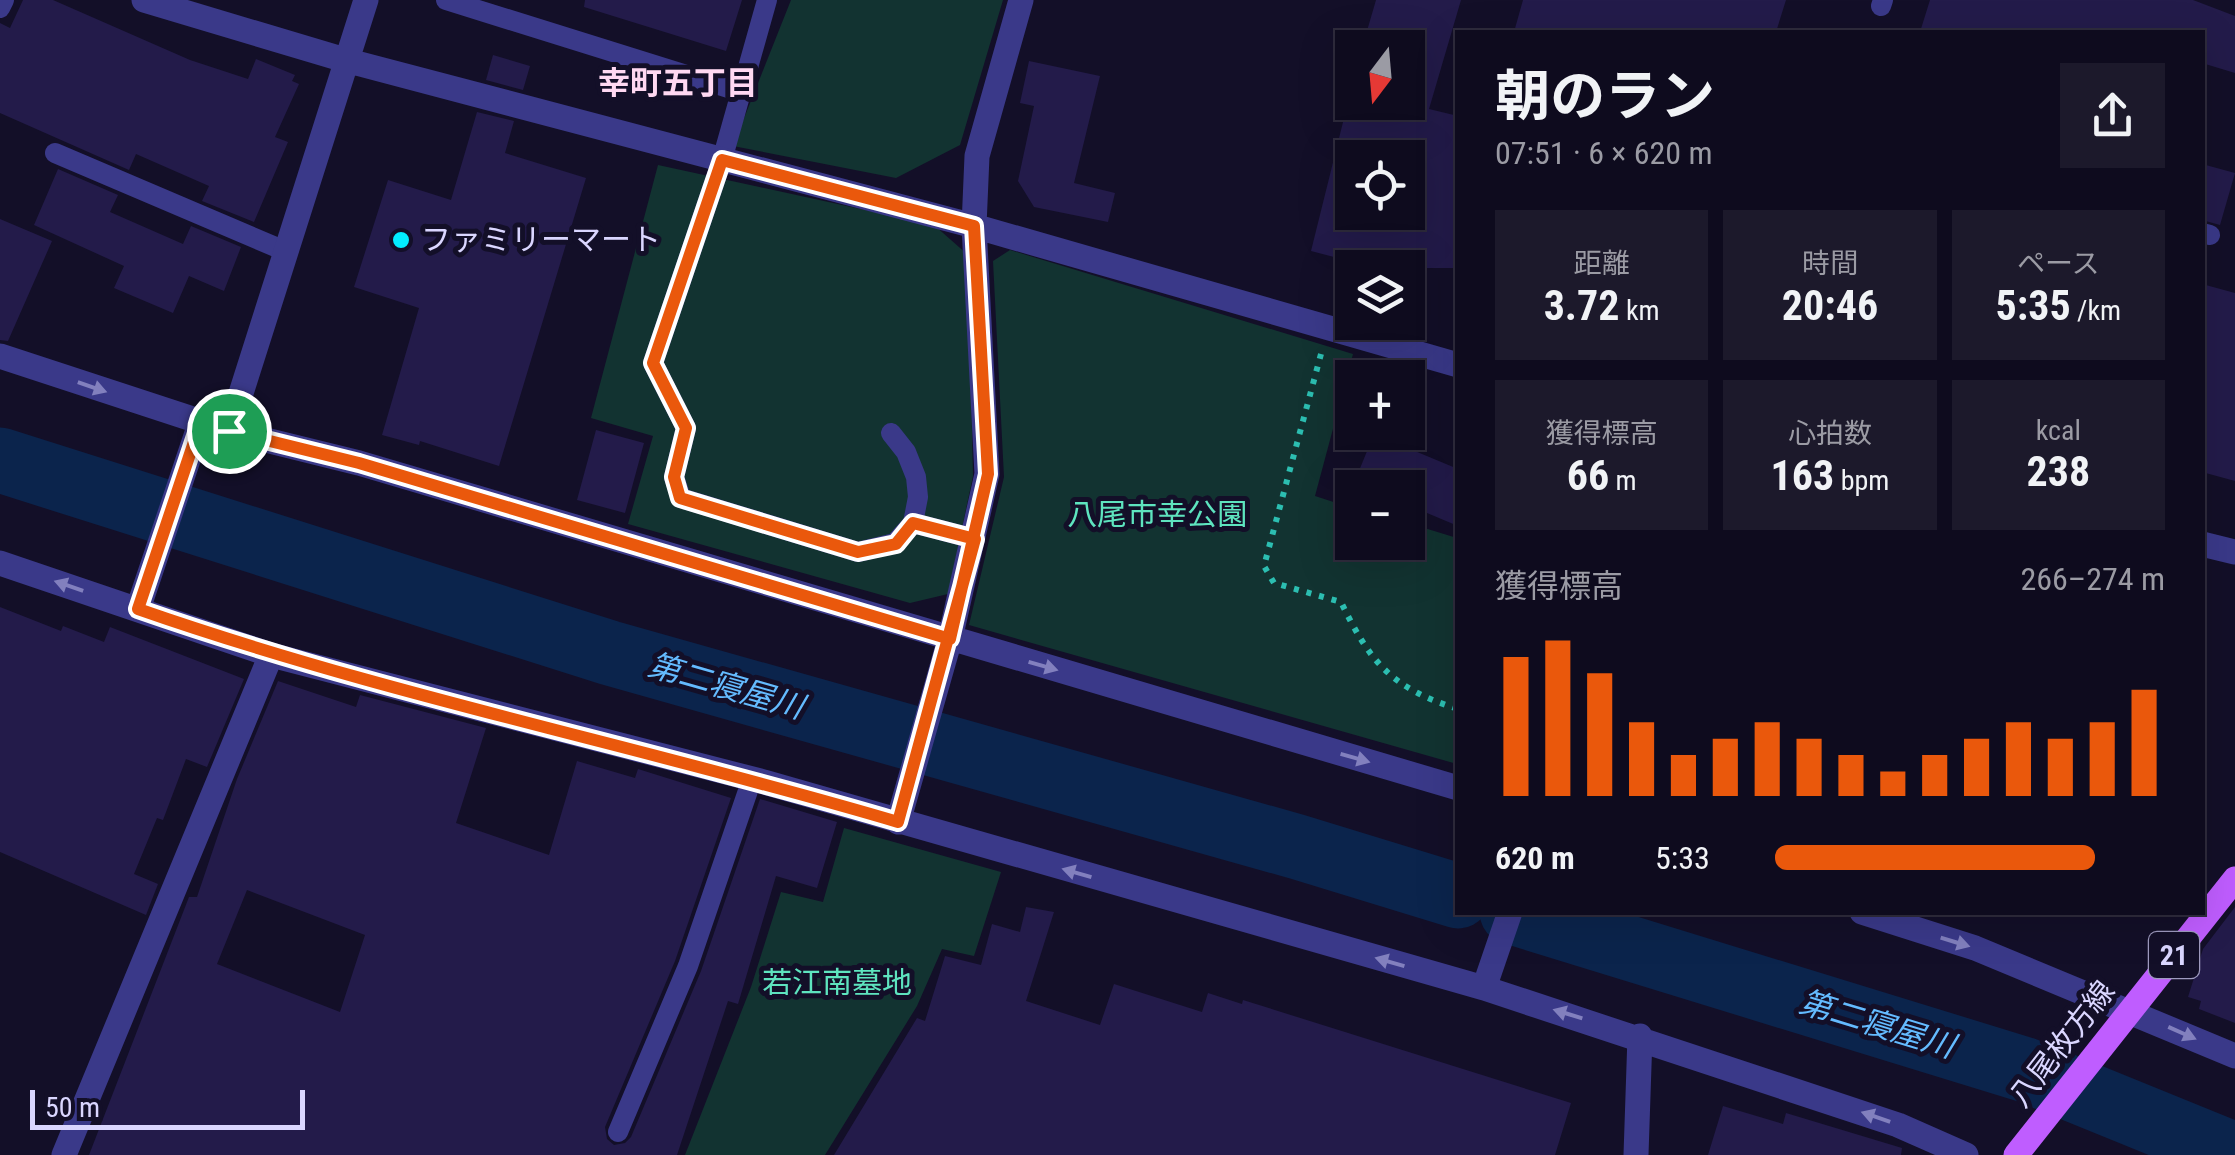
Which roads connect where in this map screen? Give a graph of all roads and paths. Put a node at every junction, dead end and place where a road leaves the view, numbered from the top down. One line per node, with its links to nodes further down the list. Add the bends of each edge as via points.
1 (4, 0): 7 (lane)
2 (144, 0): 8 (street)
3 (366, 0): 8 (street)
4 (446, 0): 9 (lane)
5 (768, 0): 9 (lane)
6 (1021, 0): 12 (street, via 978,156)
7 (0, 8)
8 (345, 60): 11 (street); 13 (street)
9 (741, 92): 11 (lane)
10 (55, 153): 13 (lane)
11 (722, 160): 12 (street); 20 (lane, via 653,363 686,428 674,477 680,498 858,552 896,544)
12 (974, 226): 14 (street); 21 (street, via 988,474)
13 (285, 251): 18 (street)
14 (1328, 329): 16 (street); 28 (path, via 1264,566 1274,583 1341,602 1364,650 1392,677)
15 (0, 356): 17 (street, one-way to 17)
16 (1455, 364)
17 (200, 424): 18 (street); 25 (street)
18 (229, 431): 26 (street, via 359,463)
19 (891, 433): 20 (lane, via 916,476)
20 (913, 523): 21 (lane)
21 (975, 539): 26 (street)
22 (2205, 545): 23 (street)
23 (2235, 552)
24 (0, 563): 25 (street, one-way to 24)
25 (138, 609): 27 (street)
26 (950, 639): 30 (street, one-way to 30); 31 (street)
27 (270, 655): 29 (street); 40 (street)
28 (1455, 708)
29 (752, 779): 31 (street); 39 (lane, via 688,966)
30 (1455, 787)
31 (898, 822): 35 (street, one-way to 31)
32 (2235, 879): 36 (main road, 八尾枚方線 / 21)
33 (1509, 915): 35 (street)
34 (1871, 915): 36 (street, one-way to 36)
35 (1484, 988): 37 (street, one-way to 35)
36 (2130, 1010): 38 (street, one-way to 38); 43 (main road, 八尾枚方線 / 21)
37 (1640, 1036): 41 (street); 42 (street, one-way to 37)
38 (2235, 1056)
39 (618, 1132)
40 (64, 1155)
41 (1636, 1155)
42 (1966, 1155)
43 (2016, 1155)

